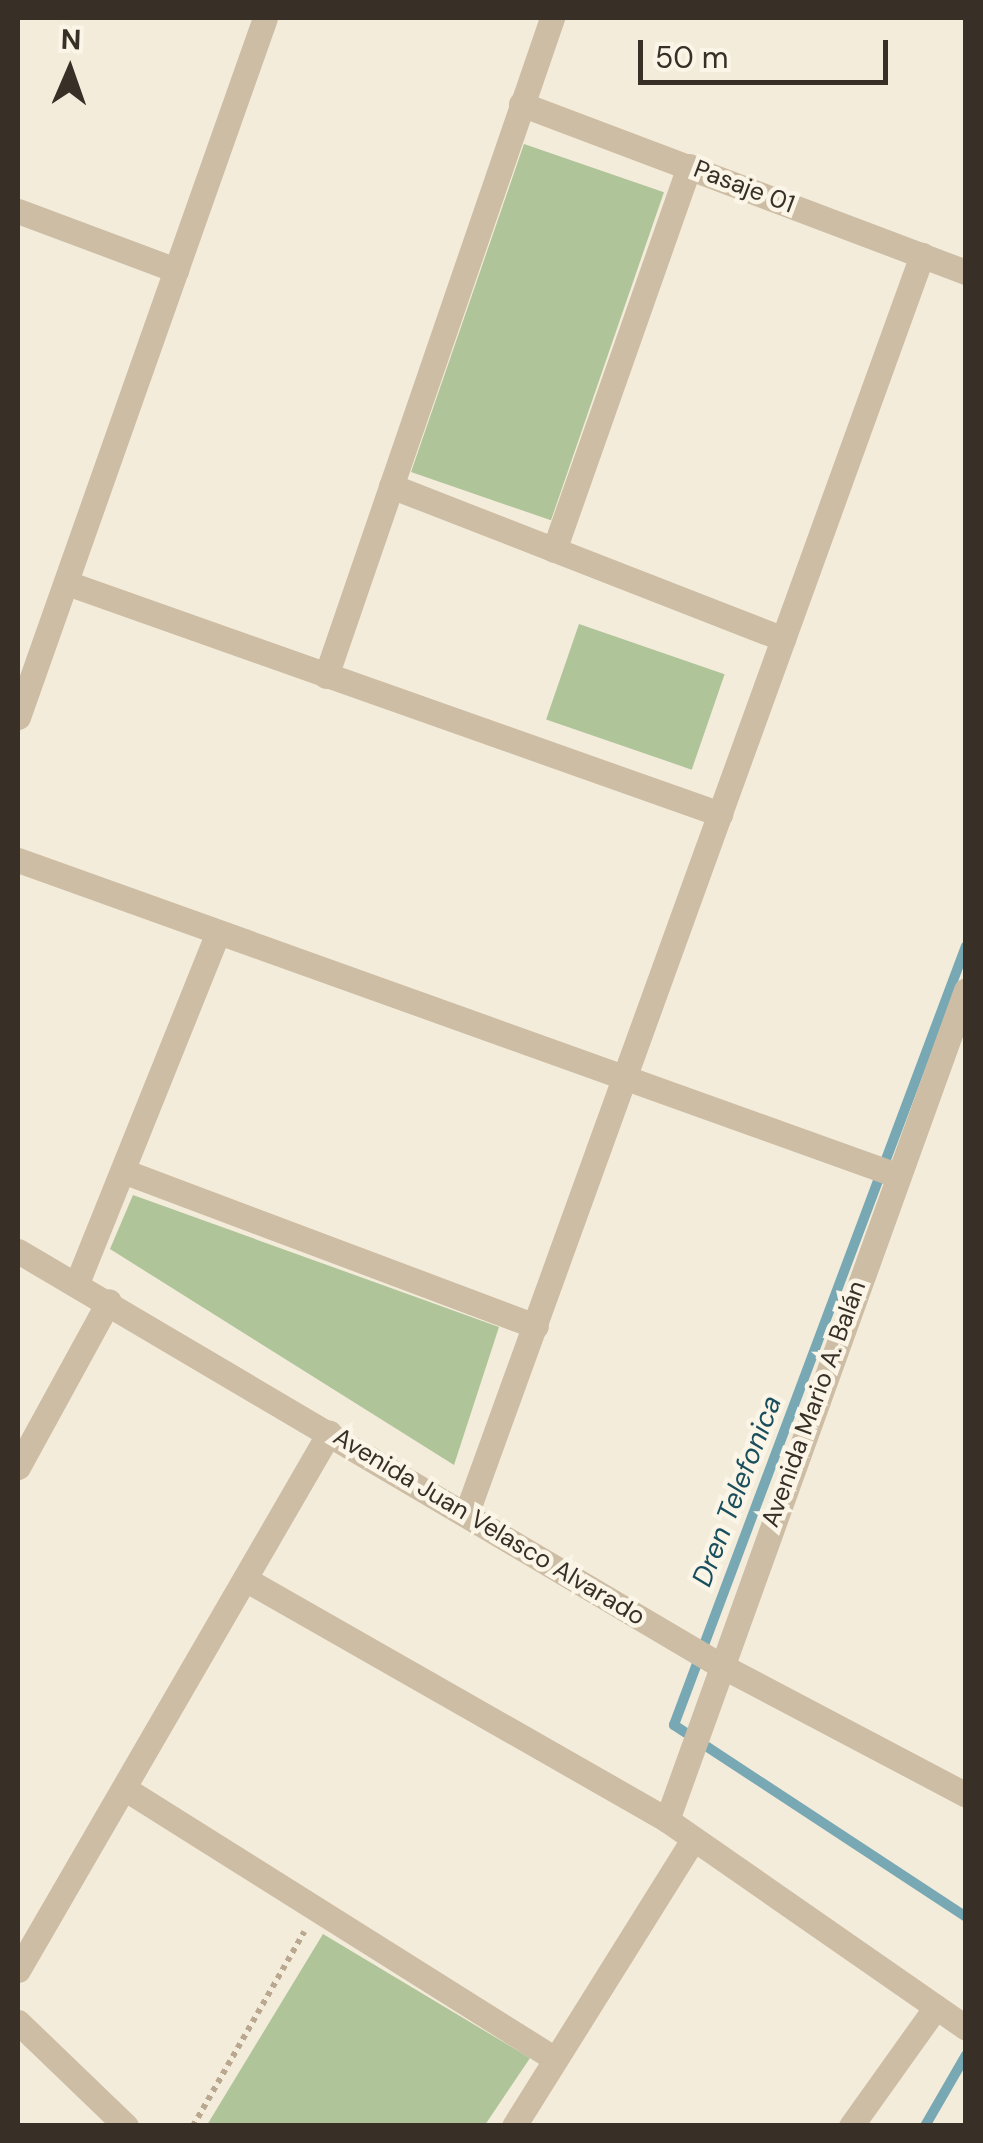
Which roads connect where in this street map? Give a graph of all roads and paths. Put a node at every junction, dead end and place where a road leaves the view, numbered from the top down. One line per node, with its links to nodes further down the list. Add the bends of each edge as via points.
1 (552, 18): 3 (street)
2 (260, 19): 7 (street)
3 (521, 104): 4 (street, Pasaje 01); 9 (street)
4 (690, 166): 6 (street, Pasaje 01); 10 (street)
5 (18, 211): 7 (street)
6 (922, 255): 8 (street, Pasaje 01); 12 (street)
7 (176, 270): 11 (street)
8 (966, 272)
9 (391, 486): 10 (street); 13 (street)
10 (554, 550): 12 (street)
11 (67, 583): 13 (street); 14 (street)
12 (783, 639): 15 (street)
13 (326, 676): 15 (street)
14 (18, 717)
15 (720, 814): 19 (street)
16 (18, 860): 17 (street)
17 (217, 934): 19 (street); 20 (street)
18 (966, 990): 21 (street, Avenida Mario A. Balán)
19 (628, 1080): 21 (street); 25 (street)
20 (123, 1171): 23 (street); 25 (street)
21 (898, 1176): 30 (street, Avenida Mario A. Balán)
22 (18, 1250): 23 (street, Avenida Juan Velasco Alvarado)
23 (76, 1283): 24 (street, Avenida Juan Velasco Alvarado)
24 (109, 1300): 26 (street, Avenida Juan Velasco Alvarado); 27 (street)
25 (536, 1326): 28 (street)
26 (329, 1433): 28 (street, Avenida Juan Velasco Alvarado); 29 (street)
27 (18, 1468)
28 (467, 1512): 30 (street, Avenida Juan Velasco Alvarado)
29 (245, 1579): 31 (street); 33 (street)
30 (718, 1664): 32 (street, Avenida Juan Velasco Alvarado); 33 (street, Avenida Mario A. Balán)
31 (127, 1790): 35 (street); 36 (street)
32 (966, 1795)
33 (667, 1820): 34 (street)
34 (693, 1839): 37 (street); 40 (street)
35 (318, 1910): 40 (street); 42 (path)
36 (18, 1970)
37 (936, 2007): 39 (street); 44 (street)
38 (18, 2022): 41 (street)
39 (966, 2028)
40 (556, 2059): 43 (street)
41 (126, 2126)
42 (194, 2126)
43 (514, 2126)
44 (851, 2126)

